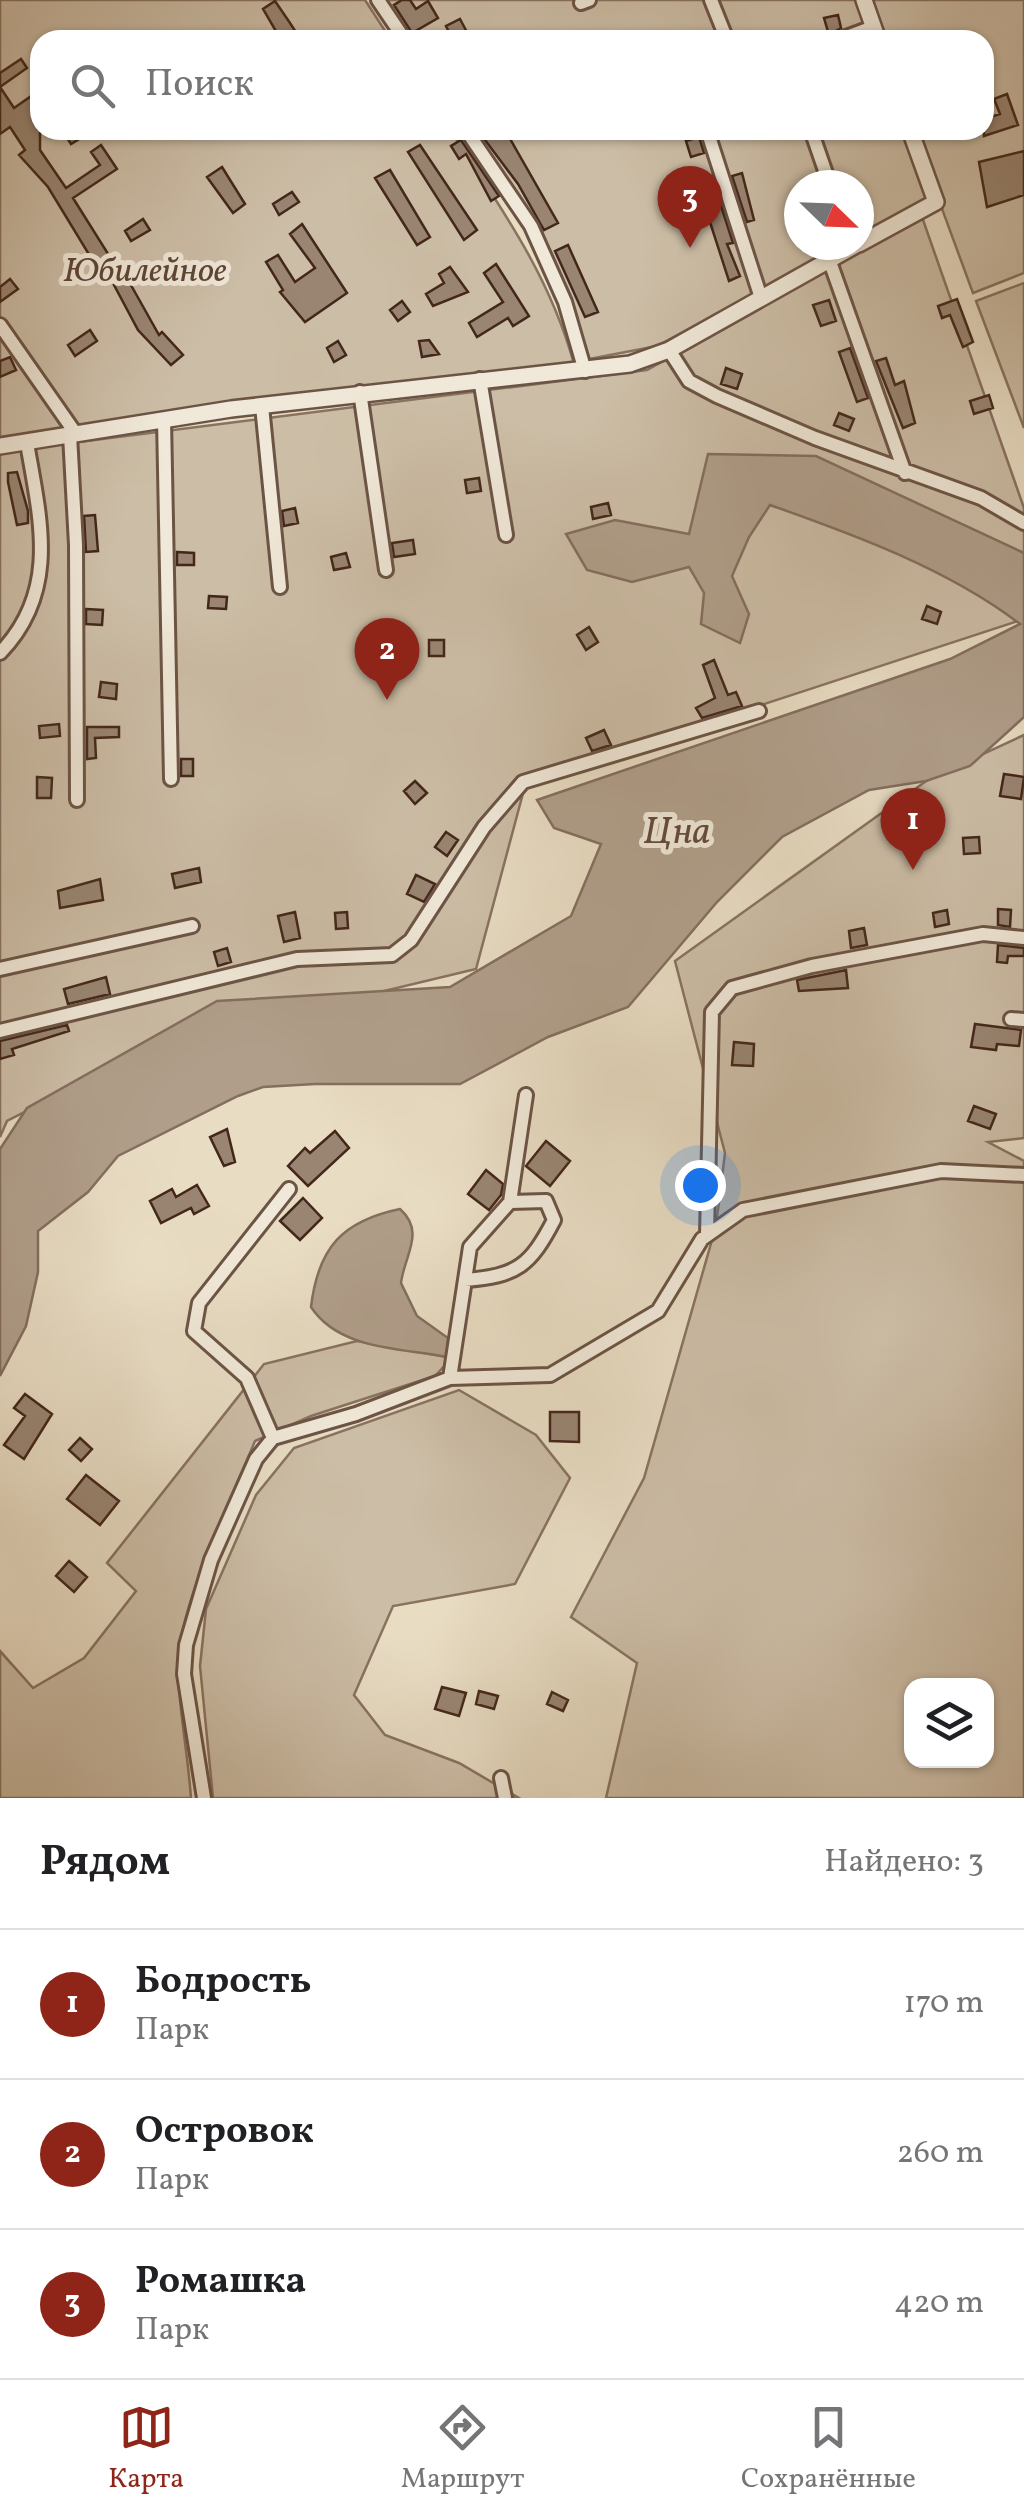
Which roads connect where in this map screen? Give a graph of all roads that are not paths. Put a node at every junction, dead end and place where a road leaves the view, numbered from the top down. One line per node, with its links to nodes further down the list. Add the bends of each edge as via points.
1 (378, 0): 4 (street)
2 (711, 0): 5 (street)
3 (864, 0): 6 (street)
4 (398, 30)
5 (723, 30)
6 (875, 30)
7 (473, 140): 18 (street, via 531,226 565,302)
8 (710, 140): 15 (street)
9 (815, 140): 11 (street)
10 (914, 140): 12 (street, via 936,202)
11 (825, 170)
12 (874, 235)
13 (827, 260): 15 (street)
14 (829, 260): 26 (street)
15 (761, 298): 17 (street)
16 (0, 325): 23 (street)
17 (669, 350): 18 (street); 26 (street, via 689,381 717,396)
18 (584, 371): 19 (street)
19 (480, 379): 20 (street); 28 (street)
20 (360, 392): 21 (street); 29 (street)
21 (262, 406): 22 (street); 30 (street)
22 (164, 418): 23 (street); 33 (street)
23 (73, 434): 24 (street); 34 (street)
24 (28, 442): 25 (street); 31 (street, via 44,559 39,588)
25 (0, 446)
26 (905, 472): 27 (street, via 981,498)
27 (1024, 523)
28 (506, 536)
29 (386, 570)
30 (280, 587)
31 (0, 653)
32 (758, 712): 38 (street, via 523,782 484,828 411,940 392,955 296,959)
33 (171, 778)
34 (77, 800)
35 (192, 926): 37 (street)
36 (1024, 938): 43 (street, via 983,934 732,988 712,1012)
37 (0, 969)
38 (0, 1031)
39 (526, 1095): 42 (street)
40 (1024, 1175): 43 (street, via 925,1174 754,1207)
41 (289, 1190): 46 (street, via 199,1304 194,1331 248,1378)
42 (510, 1202): 44 (street, via 470,1247); 44 (street, via 546,1201 554,1220 538,1250 519,1269)
43 (707, 1236): 45 (street, via 658,1311 601,1349 550,1375)
44 (464, 1280): 45 (street)
45 (450, 1378): 46 (street)
46 (274, 1438): 48 (street, via 256,1459 211,1560 186,1645 184,1674)
47 (502, 1778): 49 (street)
48 (204, 1798)
49 (504, 1798)

